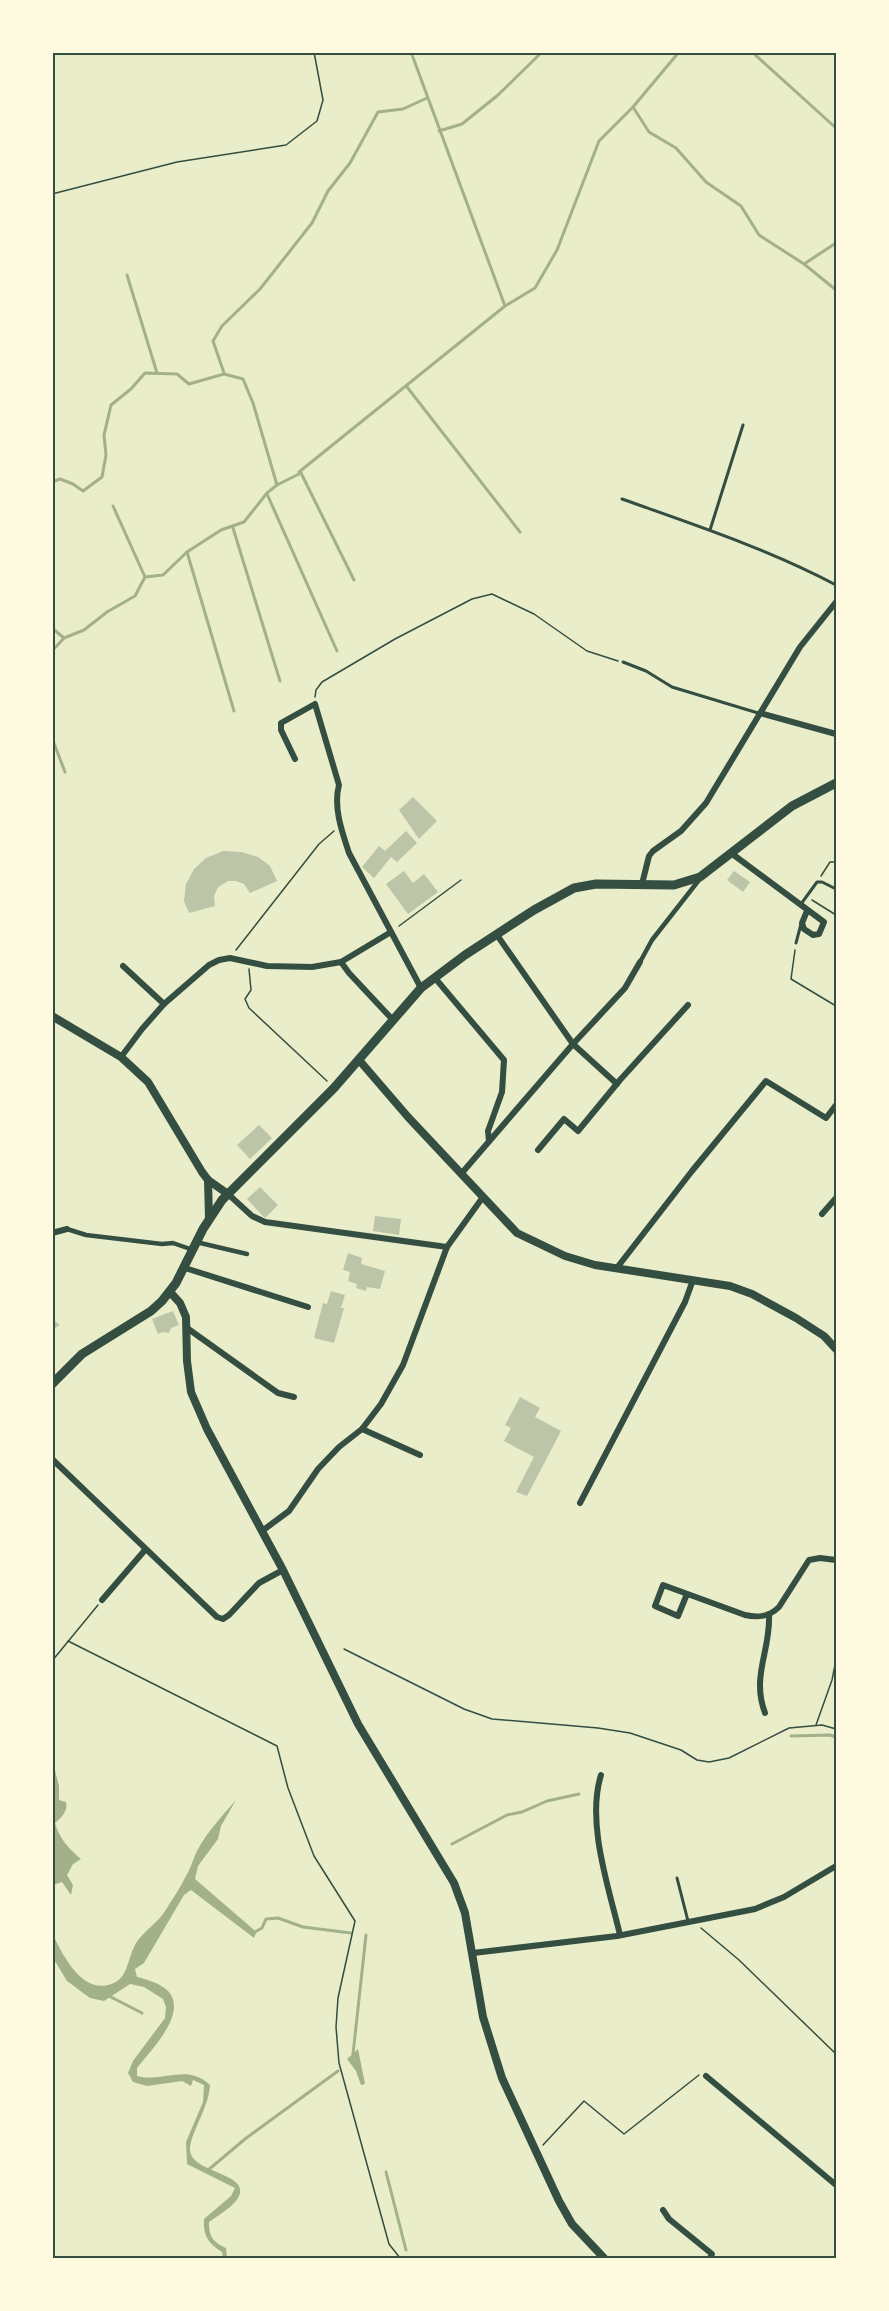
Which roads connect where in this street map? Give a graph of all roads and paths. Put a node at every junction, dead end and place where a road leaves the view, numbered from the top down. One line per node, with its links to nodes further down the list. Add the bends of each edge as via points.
1 (314, 52): 2 (path, via 322,100 317,121 286,145 177,162)
2 (52, 194)
3 (743, 425): 5 (lane)
4 (622, 500): 5 (lane)
5 (710, 530): 6 (lane, via 798,564)
6 (837, 585)
7 (837, 602): 10 (street, via 800,648)
8 (623, 662): 9 (path, via 587,651 534,614 492,594 472,599 322,682 316,690); 10 (lane, via 672,687)
9 (315, 704): 12 (street, via 281,723); 14 (street, via 339,785 336,796)
10 (760, 714): 11 (street); 20 (street, via 706,803 681,831 649,856)
11 (837, 734)
12 (295, 759)
13 (837, 783): 15 (main road, via 792,806)
14 (341, 829): 27 (street, via 349,853); 30 (path, via 331,832 319,844)
15 (731, 853): 17 (main road); 23 (street)
16 (837, 862): 19 (path, via 830,862)
17 (700, 878): 20 (main road, via 674,885); 32 (street, via 652,940)
18 (461, 880): 27 (path)
19 (817, 882): 21 (lane); 22 (lane)
20 (642, 884): 28 (main road, via 574,888)
21 (837, 890)
22 (807, 896): 23 (lane); 25 (path)
23 (800, 906): 24 (street)
24 (807, 911): 26 (street); 26 (street, via 824,922 823,929 813,935)
25 (837, 915)
26 (802, 922): 29 (lane)
27 (391, 932): 31 (street); 36 (street)
28 (497, 935): 35 (main road); 42 (street)
29 (796, 943): 39 (path, via 791,979)
30 (230, 958): 33 (street); 37 (street, via 209,965)
31 (341, 962): 33 (street, via 312,967); 41 (street)
32 (640, 962): 42 (street, via 625,988)
33 (248, 963): 46 (path, via 251,990 245,999 249,1008)
34 (123, 966): 37 (street)
35 (435, 978): 36 (main road); 48 (street, via 504,1060 502,1092 488,1131)
36 (421, 988): 41 (main road)
37 (164, 1004): 43 (street)
38 (688, 1005): 45 (street)
39 (837, 1006)
40 (53, 1017): 43 (street)
41 (392, 1019): 44 (main road)
42 (573, 1044): 45 (street); 48 (street)
43 (121, 1057): 51 (street, via 150,1084)
44 (360, 1060): 46 (main road); 50 (street)
45 (617, 1084): 49 (street, via 578,1131 564,1119)
46 (334, 1088): 52 (main road)
47 (837, 1105): 63 (street, via 826,1118 766,1081)
48 (489, 1141): 50 (street)
49 (538, 1150)
50 (461, 1174): 54 (street)
51 (208, 1180): 52 (street); 56 (street)
52 (228, 1194): 56 (main road); 60 (street, via 265,1222)
53 (837, 1198): 55 (street)
54 (481, 1200): 60 (street); 63 (street, via 518,1233 540,1245)
55 (822, 1214)
56 (209, 1218): 59 (main road)
57 (67, 1229): 58 (street); 59 (street, via 86,1235)
58 (52, 1233)
59 (194, 1246): 61 (street); 62 (main road)
60 (447, 1249): 71 (street, via 403,1365)
61 (247, 1254)
62 (185, 1268): 65 (main road); 66 (street)
63 (616, 1269): 64 (street)
64 (693, 1280): 68 (street, via 752,1294 796,1318); 74 (street)
65 (170, 1292): 67 (main road, via 183,1308); 69 (main road, via 151,1311 82,1354)
66 (308, 1306)
67 (187, 1328): 70 (street, via 278,1393); 75 (main road, via 191,1392)
68 (837, 1348)
69 (52, 1384)
70 (294, 1397)
71 (362, 1429): 72 (street); 75 (street, via 318,1469 289,1511)
72 (420, 1455)
73 (52, 1459): 76 (street)
74 (580, 1503)
75 (262, 1530): 78 (main road)
76 (145, 1550): 78 (street, via 223,1619 259,1583); 80 (street)
77 (837, 1560): 81 (street, via 809,1560 779,1607)
78 (283, 1570): 95 (main road, via 358,1724 454,1883)
79 (687, 1594): 79 (street, via 678,1616 655,1606 663,1585); 81 (street, via 745,1615)
80 (102, 1600): 82 (path)
81 (769, 1614): 86 (street, via 770,1629 759,1672 759,1698)
82 (68, 1641): 85 (path); 101 (path, via 277,1746 314,1856 355,1921 338,1998 339,2063 389,2244)
83 (344, 1648): 87 (path, via 464,1709 492,1719 630,1733 709,1762 729,1758 789,1728)
84 (837, 1660): 87 (path)
85 (52, 1661)
86 (765, 1713)
87 (816, 1725): 88 (path)
88 (837, 1729)
89 (601, 1775): 94 (street, via 596,1792 598,1838)
90 (834, 1868): 91 (street); 93 (street, via 755,1909)
91 (837, 1877)
92 (678, 1878): 93 (lane)
93 (691, 1923): 94 (street); 96 (path, via 739,1960)
94 (620, 1935): 95 (street)
95 (473, 1953): 98 (main road, via 483,2017 498,2067)
96 (837, 2054)
97 (706, 2076): 98 (path, via 698,2075 624,2134 584,2101); 99 (street)
98 (536, 2153): 102 (main road, via 572,2224)
99 (837, 2185)
100 (663, 2210): 103 (street, via 712,2254)
101 (400, 2259)
102 (604, 2259)
103 (710, 2259)

